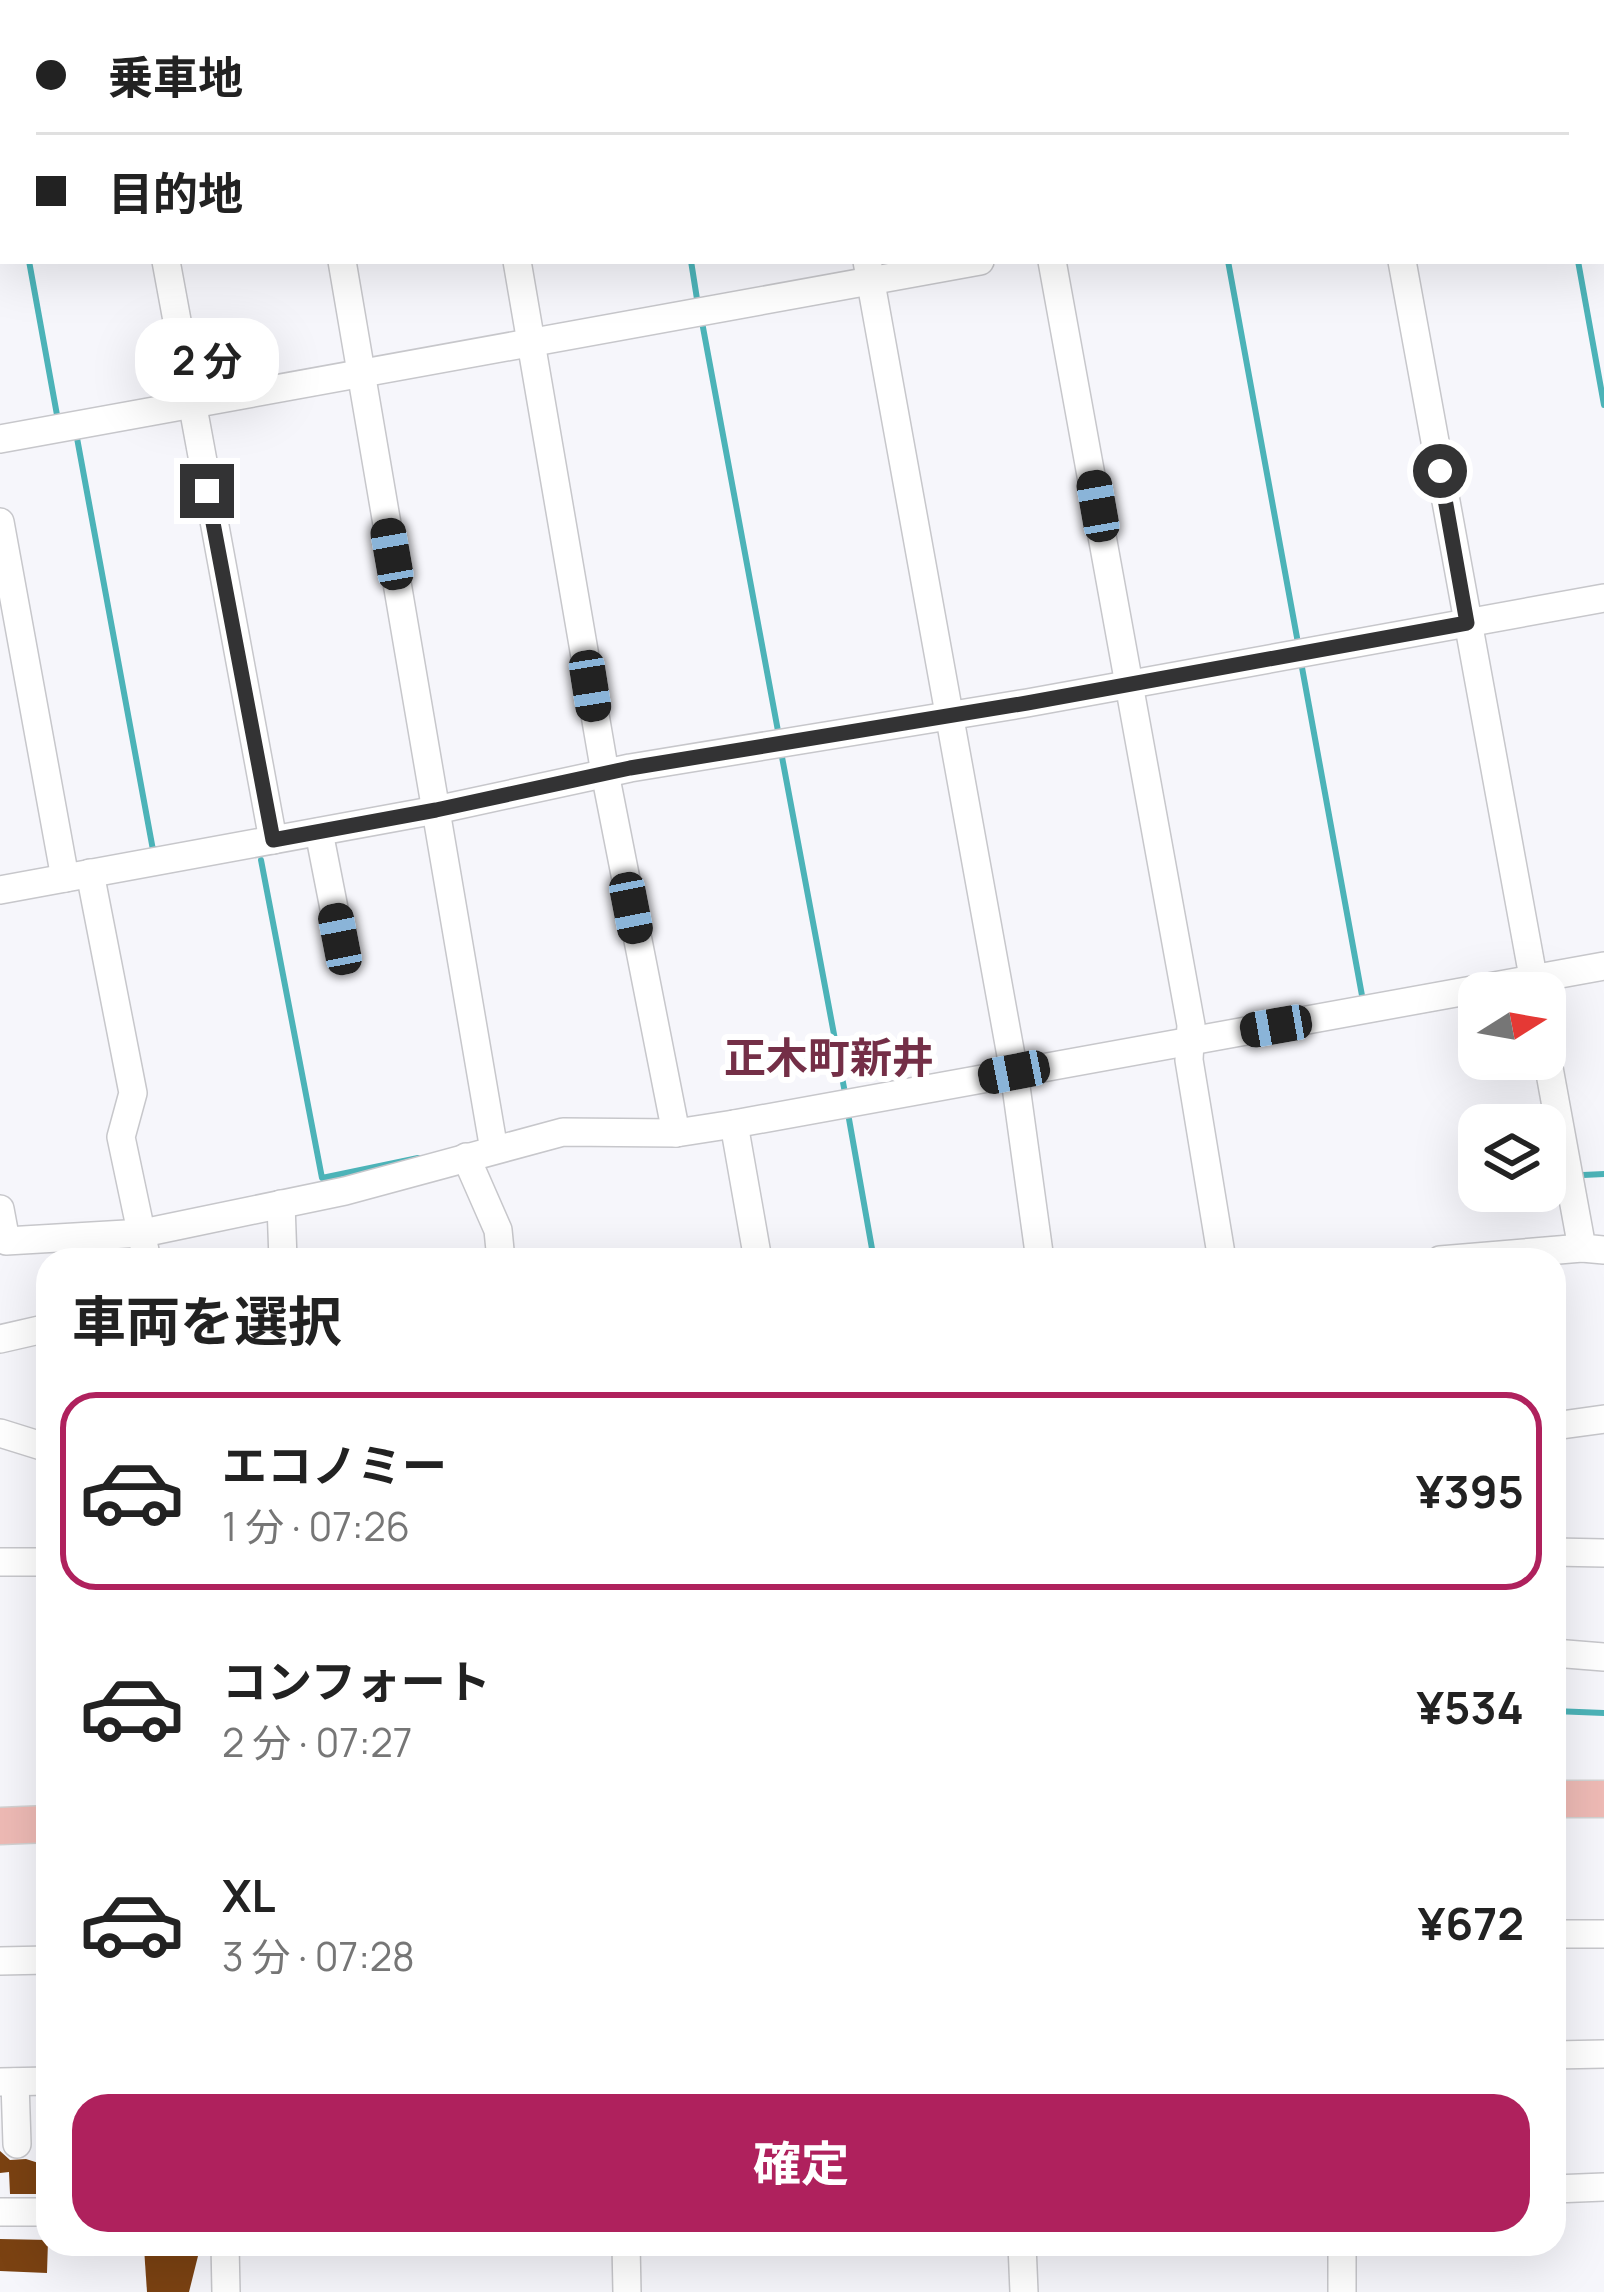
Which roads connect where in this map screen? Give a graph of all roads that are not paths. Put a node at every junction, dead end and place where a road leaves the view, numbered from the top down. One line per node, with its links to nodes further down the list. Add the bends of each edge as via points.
1 (167, 264): 10 (street)
2 (342, 264): 9 (street)
3 (518, 264): 8 (street)
4 (947, 264): 7 (street)
5 (1053, 264): 15 (street)
6 (1403, 264): 14 (street)
7 (869, 271): 8 (street); 16 (street)
8 (532, 342): 9 (street); 17 (street)
9 (359, 373): 10 (street); 18 (street)
10 (191, 404): 11 (street); 20 (street)
11 (0, 439)
12 (0, 522): 21 (street)
13 (1604, 598): 14 (street)
14 (1467, 623): 15 (street); 25 (street)
15 (1131, 684): 16 (street); 28 (street)
16 (952, 716): 17 (street); 29 (street)
17 (604, 772): 18 (street); 32 (street)
18 (436, 810): 19 (street); 33 (street)
19 (319, 832): 20 (street); 23 (street)
20 (273, 840): 21 (street)
21 (77, 876): 22 (street); 37 (street, via 133,1093 121,1137)
22 (0, 890)
23 (340, 939)
24 (1604, 966): 26 (street)
25 (1531, 972)
26 (1566, 977)
27 (1458, 998): 28 (street)
28 (1190, 1042): 29 (street); 42 (street)
29 (1014, 1072): 31 (street); 41 (street)
30 (1553, 1080): 43 (street)
31 (734, 1124): 32 (street); 40 (street)
32 (676, 1133): 33 (street, via 563,1132)
33 (494, 1150): 34 (street)
34 (466, 1157): 35 (street); 39 (street)
35 (281, 1204): 37 (street); 38 (street)
36 (0, 1209): 37 (street, via 6,1240)
37 (145, 1246)
38 (283, 1248)
39 (500, 1248)
40 (756, 1248)
41 (1038, 1248)
42 (1220, 1248)
43 (1593, 1249)
44 (36, 1331): 45 (street)
45 (0, 1339)
46 (1604, 1419): 47 (street)
47 (1566, 1424)
48 (0, 1433): 49 (street)
49 (36, 1444)
50 (1566, 1552): 51 (street)
51 (1604, 1553)
52 (0, 1562): 53 (street)
53 (36, 1562)
54 (1566, 1654): 55 (street)
55 (1604, 1658)
56 (1604, 1798): 57 (main road)
57 (1566, 1799)
58 (36, 1824): 59 (main road)
59 (0, 1826)
60 (1566, 1934): 61 (street)
61 (1604, 1934)
62 (0, 1960): 63 (street)
63 (36, 1960)
64 (1604, 2054): 65 (street)
65 (1566, 2055)
66 (7, 2082): 67 (street)
67 (17, 2144)
68 (1566, 2188): 69 (street)
69 (1604, 2188)
70 (0, 2212): 71 (street)
71 (36, 2212)
72 (225, 2256): 76 (street)
73 (626, 2256): 77 (street)
74 (1022, 2256): 78 (street)
75 (1342, 2256): 79 (street)
76 (226, 2292)
77 (626, 2292)
78 (1024, 2292)
79 (1342, 2292)

